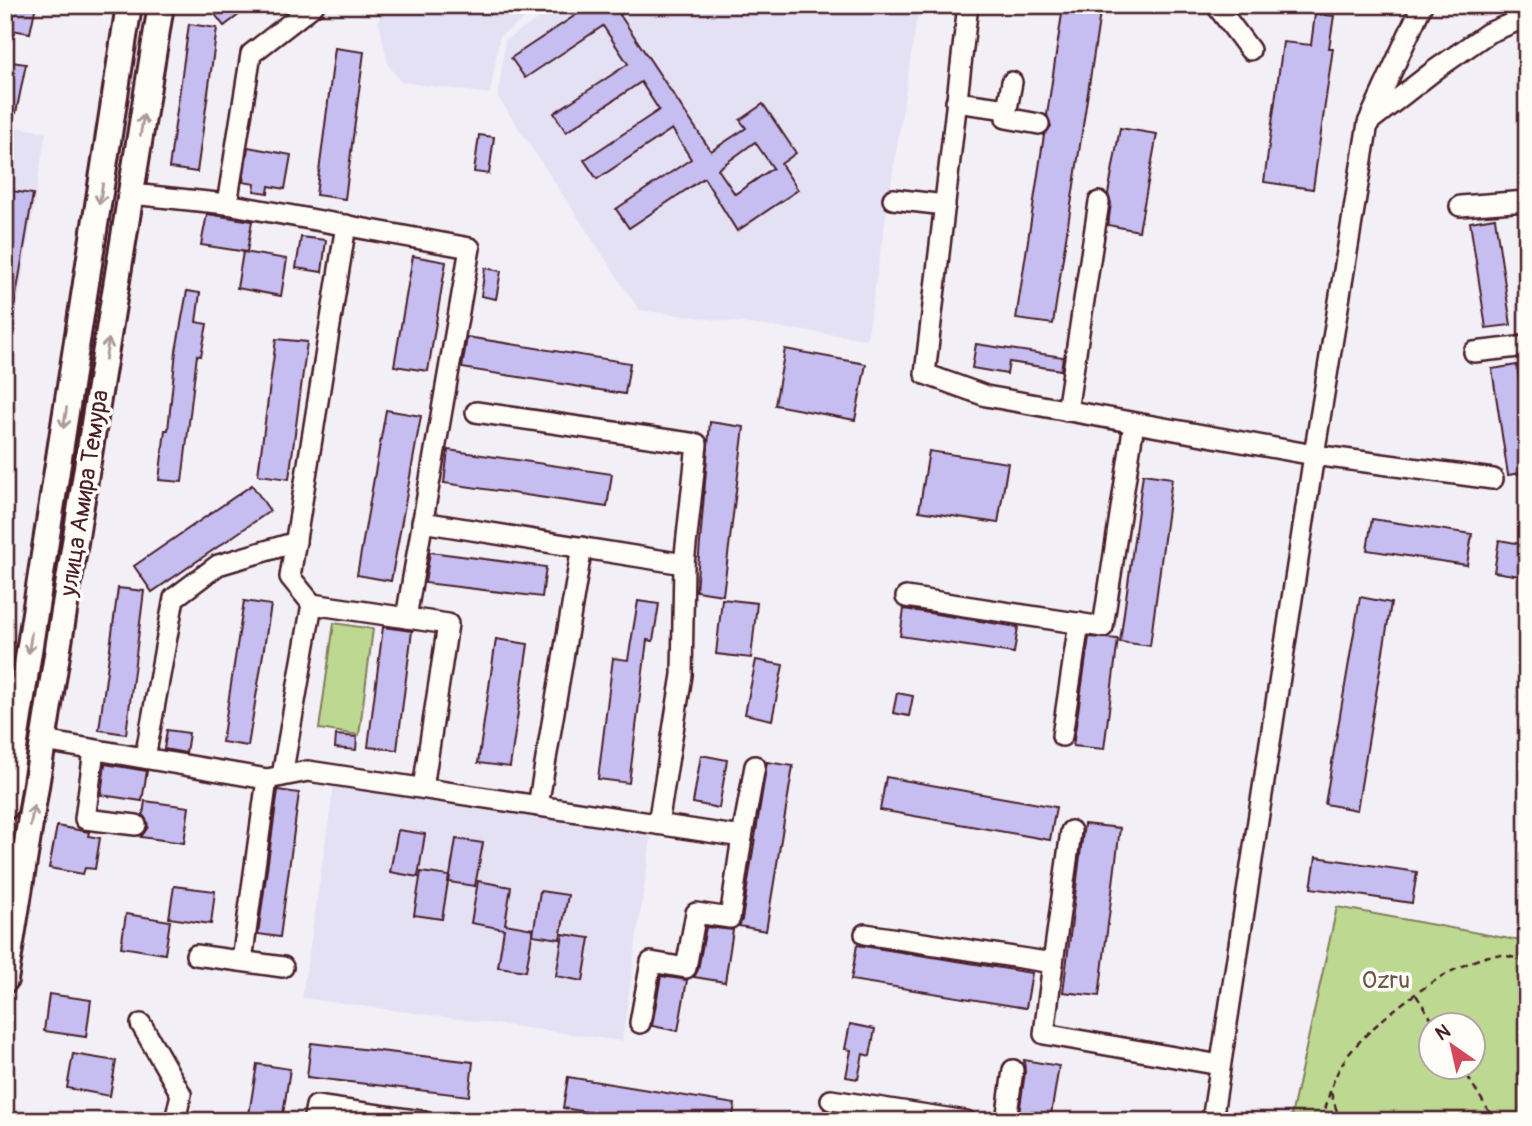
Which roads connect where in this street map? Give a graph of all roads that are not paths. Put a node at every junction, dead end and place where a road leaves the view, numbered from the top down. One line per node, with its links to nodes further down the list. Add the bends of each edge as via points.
1 (130, 5): 30 (main road, улица Амира Темура, one-way to 30)
2 (162, 5): 14 (main road, улица Амира Темура, one-way to 2)
3 (314, 5): 18 (street, via 251,54)
4 (968, 5): 10 (street)
5 (1216, 5): 8 (street)
6 (1422, 5): 12 (street)
7 (1527, 17): 12 (street, via 1488,33)
8 (1250, 50)
9 (1012, 82): 11 (street)
10 (957, 102): 11 (street); 19 (street)
11 (1007, 109): 13 (street, via 1006,118)
12 (1368, 123): 27 (street)
13 (1039, 124)
14 (132, 194): 18 (street); 32 (main road, улица Амира Темура, one-way to 14)
15 (892, 199): 19 (street)
16 (1527, 201): 20 (street)
17 (1099, 202): 24 (street)
18 (227, 204): 21 (street)
19 (945, 205): 24 (street, via 925,374 986,396)
20 (1460, 206)
21 (346, 225): 29 (street, via 470,248); 31 (street)
22 (1527, 346): 23 (street)
23 (1474, 352)
24 (1067, 411): 26 (street)
25 (476, 412): 34 (street, via 697,444)
26 (1134, 423): 27 (street); 38 (street, via 1103,627)
27 (1314, 455): 28 (street); 60 (street)
28 (1493, 479)
29 (422, 522): 33 (street); 37 (street)
30 (46, 541): 32 (main road); 47 (main road, улица Амира Темура, one-way to 47)
31 (296, 542): 36 (street, via 290,577); 42 (street, via 218,565 174,598)
32 (75, 545): 40 (main road, улица Амира Темура)
33 (582, 547): 34 (street); 46 (street)
34 (684, 564): 48 (street, via 682,675)
35 (906, 597): 38 (street)
36 (313, 604): 37 (street); 44 (street)
37 (406, 618): 45 (street, via 447,624)
38 (1079, 623): 39 (street)
39 (1062, 736)
40 (44, 741): 41 (street); 57 (main road, улица Амира Темура, one-way to 40)
41 (94, 750): 42 (street); 49 (street, via 85,819)
42 (145, 758): 44 (street)
43 (755, 766): 51 (street)
44 (274, 778): 45 (street, via 308,771); 54 (street)
45 (424, 788): 46 (street)
46 (538, 806): 48 (street)
47 (5, 807)
48 (658, 824): 51 (street)
49 (136, 825)
50 (1071, 831): 55 (street)
51 (742, 837): 58 (street, via 730,918 696,913 686,968 651,962)
52 (864, 934): 55 (street)
53 (196, 955): 54 (street)
54 (242, 961): 56 (street)
55 (1053, 963): 60 (street, via 1044,1034)
56 (282, 967)
57 (5, 980)
58 (640, 1023)
59 (141, 1024): 63 (street, via 181,1094 177,1112)
60 (1220, 1065): 68 (street)
61 (1013, 1070): 67 (street)
62 (831, 1100): 66 (street)
63 (181, 1121)
64 (313, 1121): 65 (street, via 316,1106)
65 (421, 1121)
66 (966, 1121)
67 (1006, 1121)
68 (1212, 1121)

